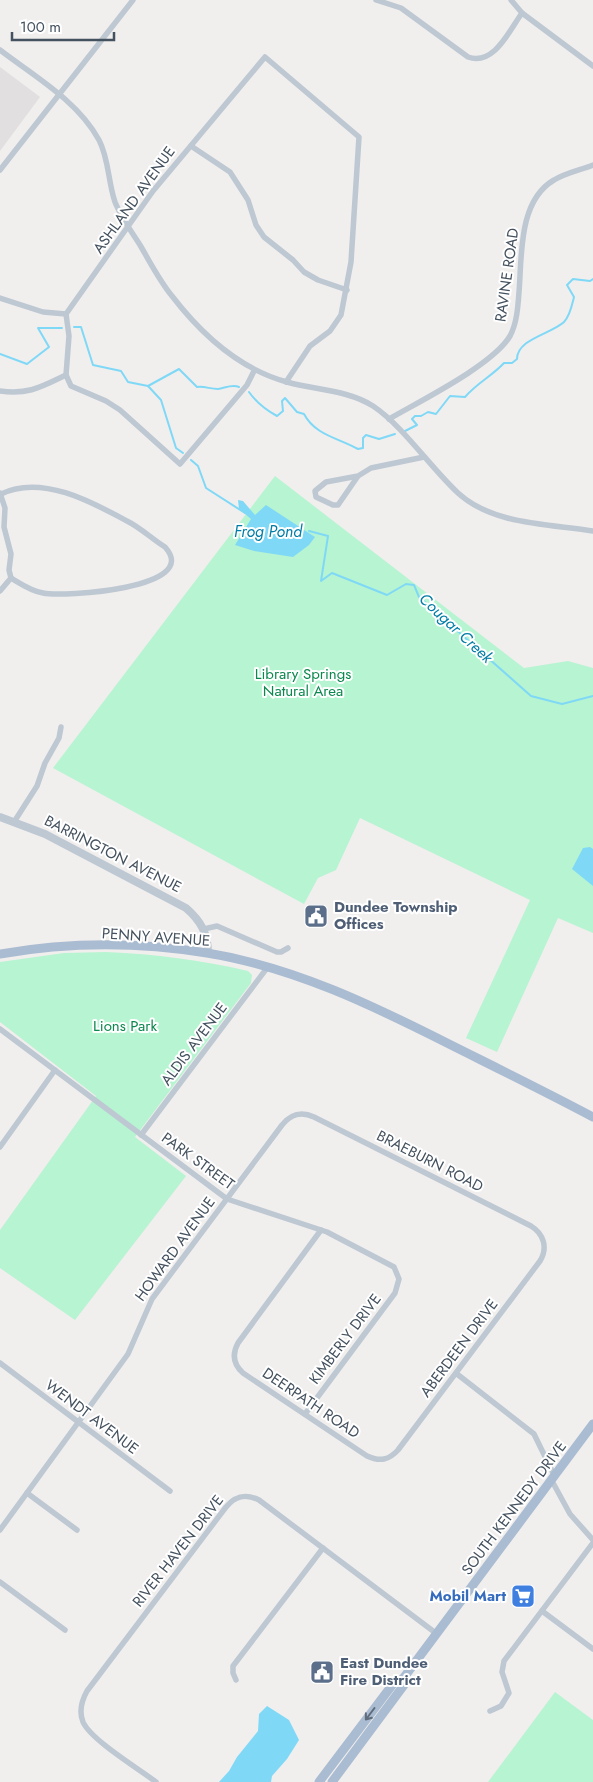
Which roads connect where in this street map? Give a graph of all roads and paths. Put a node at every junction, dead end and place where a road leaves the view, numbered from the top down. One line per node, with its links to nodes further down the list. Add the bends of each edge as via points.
1 (133, 0): 7 (street)
2 (376, 0): 4 (street, via 401,8 476,60 490,56)
3 (511, 0): 4 (street)
4 (522, 13): 6 (street)
5 (0, 50): 7 (street)
6 (593, 66)
7 (58, 95): 10 (street); 11 (street, via 81,115 99,140 116,204)
8 (190, 146): 11 (street, ASHLAND AVENUE, via 153,191); 12 (street, via 230,172 248,200 256,225 264,237 304,272); 12 (street, ASHLAND AVENUE, via 265,57 360,137)
9 (593, 165): 19 (street, RAVINE ROAD, via 553,180 533,203 524,237 515,323 504,343 486,361)
10 (0, 170)
11 (129, 228): 14 (street, ASHLAND AVENUE); 15 (street, via 188,317 226,352)
12 (347, 290): 17 (street, via 337,322 310,346)
13 (0, 298): 14 (street, via 43,312)
14 (66, 314): 16 (street, via 69,336)
15 (254, 371): 16 (street, via 247,386 180,464 120,410 71,386); 17 (street)
16 (66, 375): 18 (street, via 31,391)
17 (286, 382): 19 (street, via 352,396 373,406)
18 (0, 390)
19 (389, 419): 20 (street)
20 (424, 458): 21 (street, via 371,468); 23 (street, via 459,494 482,509 516,519)
21 (358, 476): 21 (street, via 338,505 316,498 315,492 320,485)
22 (1, 493): 24 (street); 24 (street, via 22,486 37,487 79,499 128,521 170,552 169,568 159,577 128,588 55,594 32,590)
23 (593, 531)
24 (12, 578): 25 (street)
25 (0, 591)
26 (61, 727): 28 (street, via 60,738 45,763 37,786)
27 (0, 817): 28 (street, BARRINGTON AVENUE)
28 (14, 822): 29 (street, BARRINGTON AVENUE, via 45,834 173,900 192,913)
29 (204, 929): 30 (street, via 217,926 277,952); 31 (street)
30 (288, 948)
31 (208, 953): 32 (main road, PENNY AVENUE, via 127,946 71,946); 33 (main road, PENNY AVENUE)
32 (0, 954)
33 (267, 968): 37 (main road, PENNY AVENUE, via 363,1002); 38 (street, ALDIS AVENUE)
34 (0, 1029): 35 (street, PARK STREET)
35 (55, 1070): 38 (street, PARK STREET); 39 (street)
36 (298, 1114): 40 (street, HOWARD AVENUE, via 284,1122); 42 (street, BRAEBURN ROAD, via 314,1117 531,1226)
37 (593, 1117)
38 (141, 1135): 40 (street, PARK STREET)
39 (0, 1148)
40 (226, 1199): 41 (street, PARK STREET); 47 (street, HOWARD AVENUE, via 152,1299 131,1348)
41 (321, 1230): 43 (street, PARK STREET, via 389,1263); 46 (street, DEERPATH ROAD, via 234,1351 234,1359 243,1373)
42 (544, 1242): 45 (street, ABERDEEN DRIVE, via 541,1259)
43 (398, 1277): 46 (street, KIMBERLY DRIVE, via 395,1293)
44 (0, 1363): 47 (street, WENDT AVENUE)
45 (456, 1374): 49 (street, ABERDEEN DRIVE, via 398,1450); 50 (street, via 534,1434)
46 (305, 1414): 49 (street, DEERPATH ROAD, via 368,1456)
47 (78, 1422): 51 (street, WENDT AVENUE); 52 (street, HOWARD AVENUE)
48 (593, 1424): 50 (main road, SOUTH KENNEDY DRIVE)
49 (382, 1460)
50 (554, 1479): 55 (street, via 570,1514); 60 (main road, SOUTH KENNEDY DRIVE)
51 (170, 1491)
52 (28, 1493): 53 (street, HOWARD AVENUE); 54 (street)
53 (0, 1530)
54 (77, 1530)
55 (593, 1541): 58 (street)
56 (323, 1548): 60 (street, RIVER HAVEN DRIVE); 62 (street, via 234,1666); 65 (street, RIVER HAVEN DRIVE, via 259,1500 247,1496 234,1498 87,1691 82,1715 89,1731)
57 (0, 1582): 59 (street)
58 (542, 1611): 61 (street); 64 (street, via 504,1661 502,1672 509,1693 501,1706)
59 (65, 1630)
60 (437, 1634): 63 (main road, SOUTH KENNEDY DRIVE)
61 (593, 1649)
62 (236, 1680)
63 (402, 1680): 66 (main road, SOUTH KENNEDY DRIVE, one-way to 66, via 396,1680); 67 (main road, SOUTH KENNEDY DRIVE, via 404,1685)
64 (490, 1711)
65 (156, 1782)
66 (318, 1782)
67 (332, 1782)

